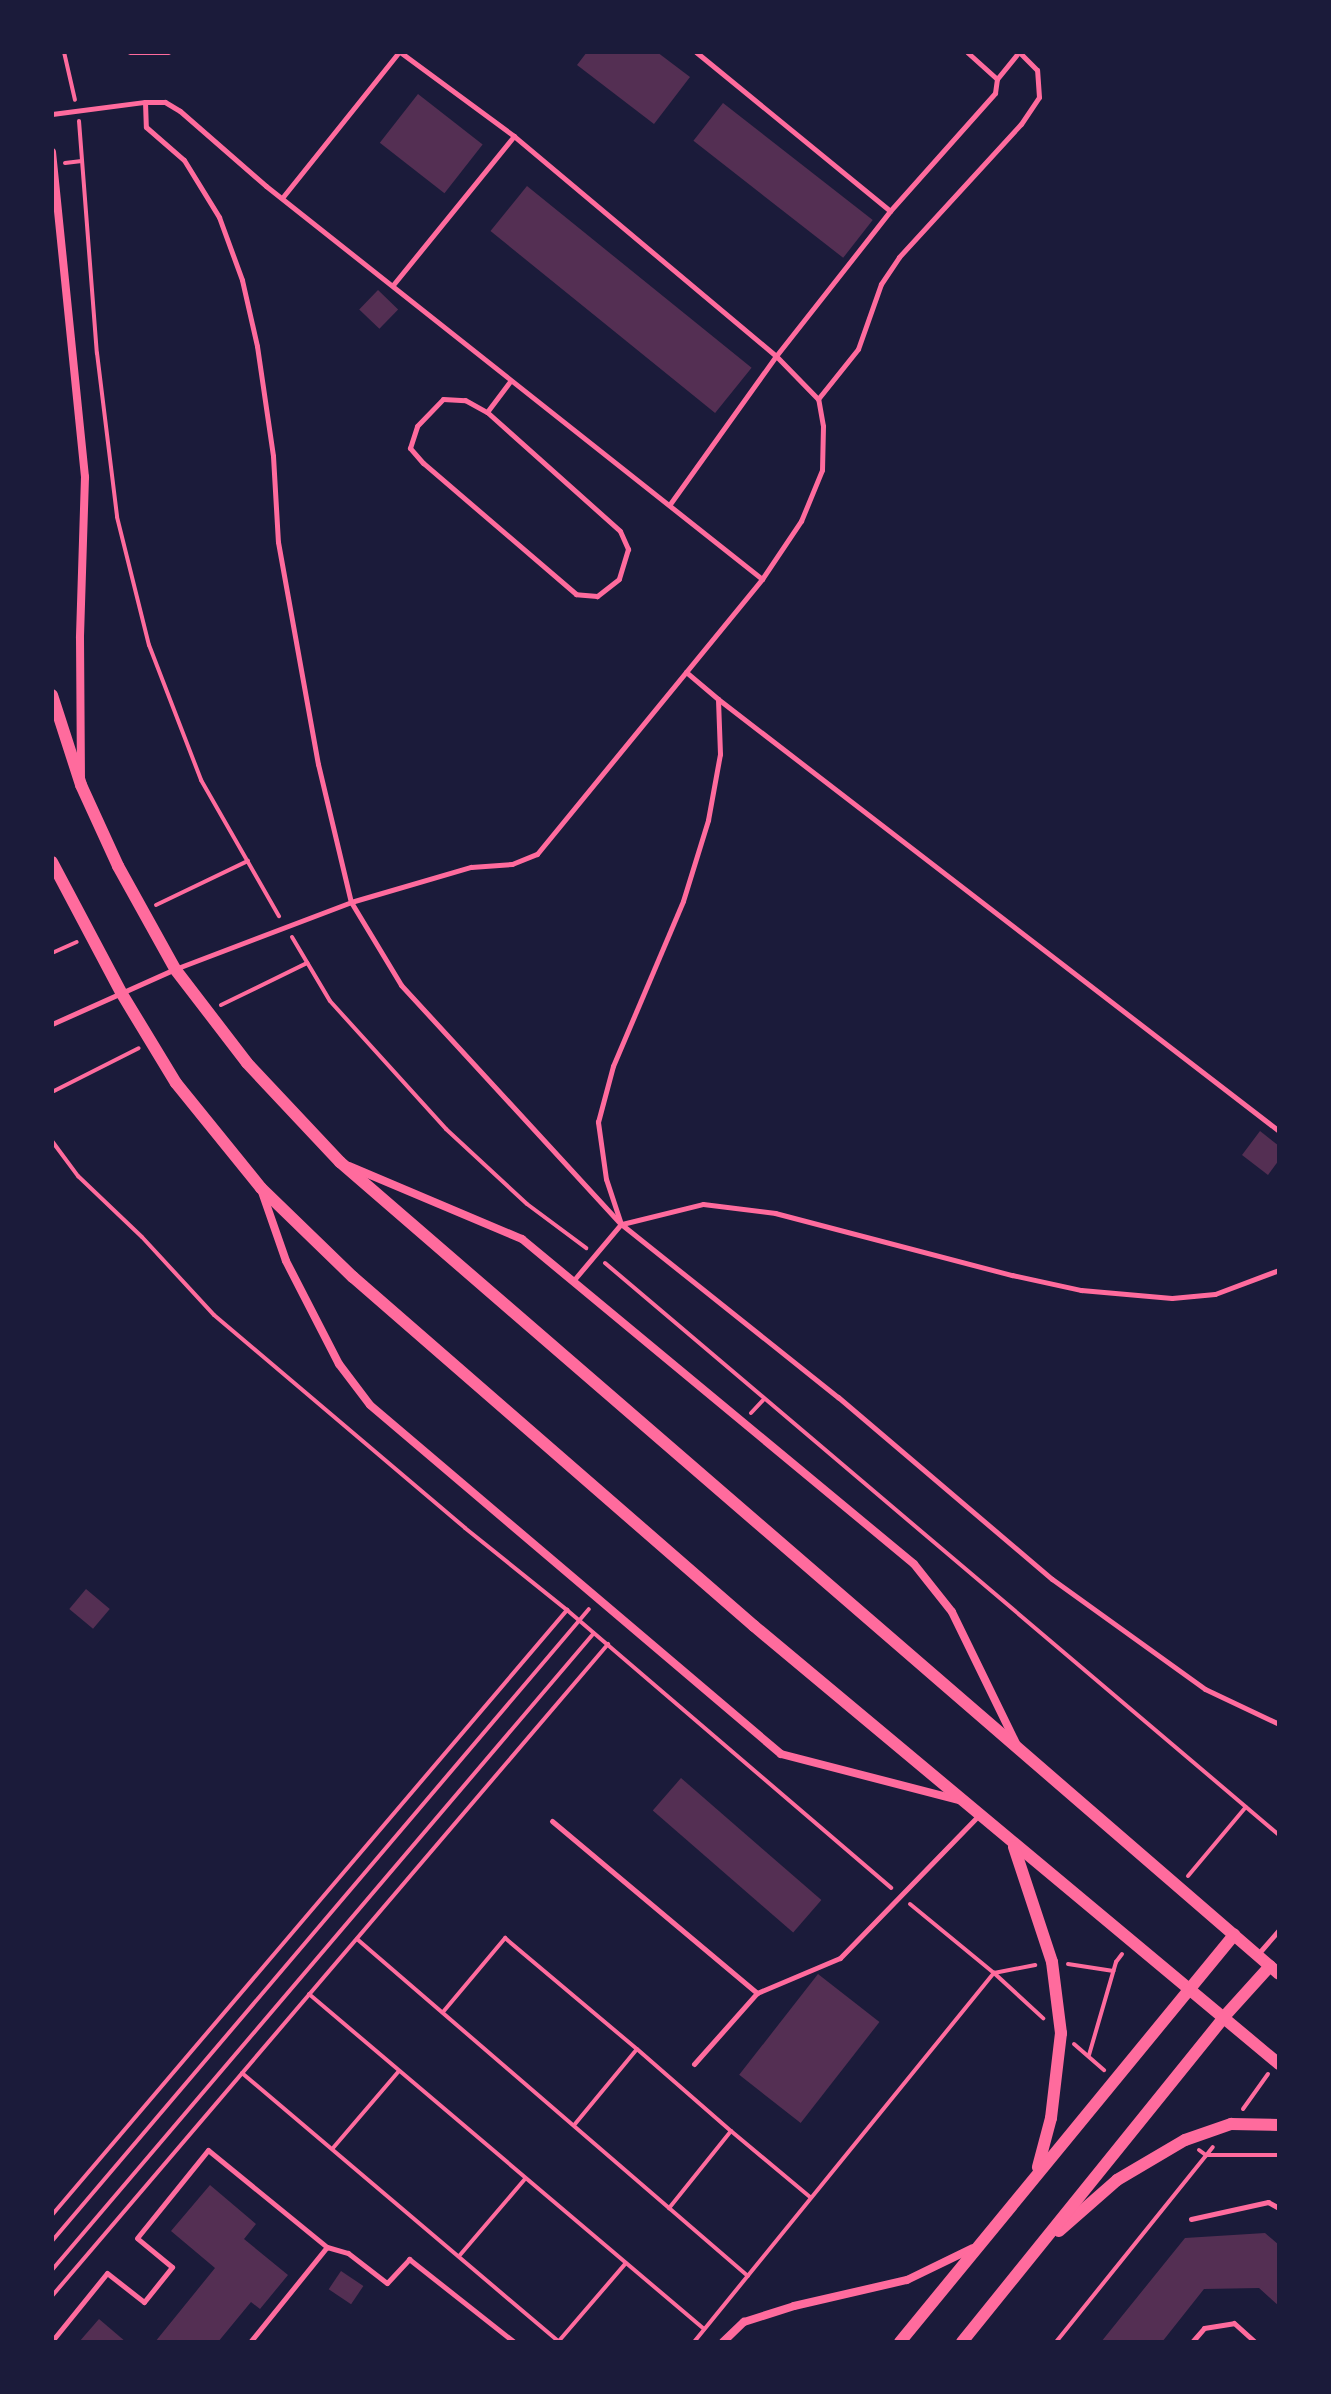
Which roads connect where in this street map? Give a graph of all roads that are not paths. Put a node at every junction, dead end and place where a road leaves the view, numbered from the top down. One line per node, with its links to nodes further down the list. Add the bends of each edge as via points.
1 (130, 52): 2 (lane)
2 (168, 52)
3 (399, 52): 10 (lane); 12 (lane)
4 (696, 52): 13 (lane)
5 (967, 52): 7 (lane)
6 (1019, 52): 7 (lane); 17 (lane, via 1037,70 1039,97 1021,124 899,257 881,284 858,349)
7 (997, 79): 13 (lane, via 995,93)
8 (145, 102): 9 (lane); 12 (lane, via 165,102 180,111); 26 (lane, via 146,127 184,160 219,217 242,280 273,456 278,542 318,764)
9 (52, 114)
10 (514, 136): 14 (lane); 15 (lane)
11 (52, 152): 24 (street, via 85,477)
12 (282, 198): 14 (lane)
13 (890, 211): 15 (lane)
14 (393, 285): 16 (lane)
15 (776, 356): 17 (lane); 19 (lane)
16 (510, 381): 18 (lane); 19 (lane)
17 (818, 399): 20 (lane, via 822,470 801,521)
18 (487, 412): 18 (lane, via 620,531 628,549 619,579 597,596 576,594 410,448 417,426 443,399 465,400)
19 (670, 504): 20 (lane)
20 (762, 579): 21 (lane)
21 (686, 672): 23 (lane); 26 (lane, via 537,854)
22 (52, 695): 24 (street)
23 (718, 699): 30 (lane); 33 (lane, via 720,754 708,820 683,901 613,1066 598,1122 606,1179)
24 (81, 785): 27 (street)
25 (52, 862): 28 (street)
26 (351, 902): 27 (lane); 33 (lane, via 401,985)
27 (175, 969): 28 (lane); 31 (street, via 247,1063)
28 (122, 994): 29 (lane); 32 (street, via 176,1083)
29 (52, 1024)
30 (1279, 1131)
31 (340, 1162): 35 (street, via 522,1239); 37 (street)
32 (261, 1188): 38 (street, via 365,1287); 38 (street, via 286,1261 339,1364 370,1405 781,1754)
33 (621, 1224): 34 (lane, via 703,1204 775,1213 1081,1290 1172,1298 1215,1294); 35 (lane); 36 (lane, via 838,1397 1052,1579 1205,1689)
34 (1279, 1270)
35 (572, 1281): 37 (street, via 914,1564 952,1612)
36 (1279, 1724)
37 (1018, 1746): 43 (street)
38 (962, 1801): 39 (street)
39 (979, 1815): 41 (street); 47 (lane, via 840,1958)
40 (552, 1821): 47 (lane)
41 (1013, 1844): 46 (street); 52 (street, via 1052,1962 1061,2033 1051,2118)
42 (1279, 1930): 44 (lane)
43 (1234, 1935): 44 (street); 46 (street)
44 (1257, 1955): 45 (street)
45 (1274, 1970): 48 (street)
46 (1186, 1989): 48 (street); 52 (street)
47 (757, 1993): 49 (lane)
48 (1223, 2018): 50 (street); 57 (street)
49 (694, 2064)
50 (1278, 2064)
51 (1279, 2125): 57 (street, via 1231,2124 1185,2140 1117,2180)
52 (1037, 2173): 55 (street)
53 (1279, 2208): 54 (lane, via 1268,2202)
54 (1191, 2219)
55 (978, 2245): 61 (street, via 907,2280 744,2322); 62 (street)
56 (327, 2247): 58 (lane, via 208,2150 137,2238 172,2267 153,2291 144,2302 107,2273); 59 (lane); 60 (lane, via 348,2253 387,2283 409,2259)
57 (1035, 2251): 63 (street)
58 (52, 2341)
59 (250, 2342)
60 (514, 2342)
61 (723, 2342)
62 (900, 2342)
63 (962, 2342)
64 (1192, 2342): 65 (lane, via 1204,2328 1234,2323)
65 (1255, 2342)

